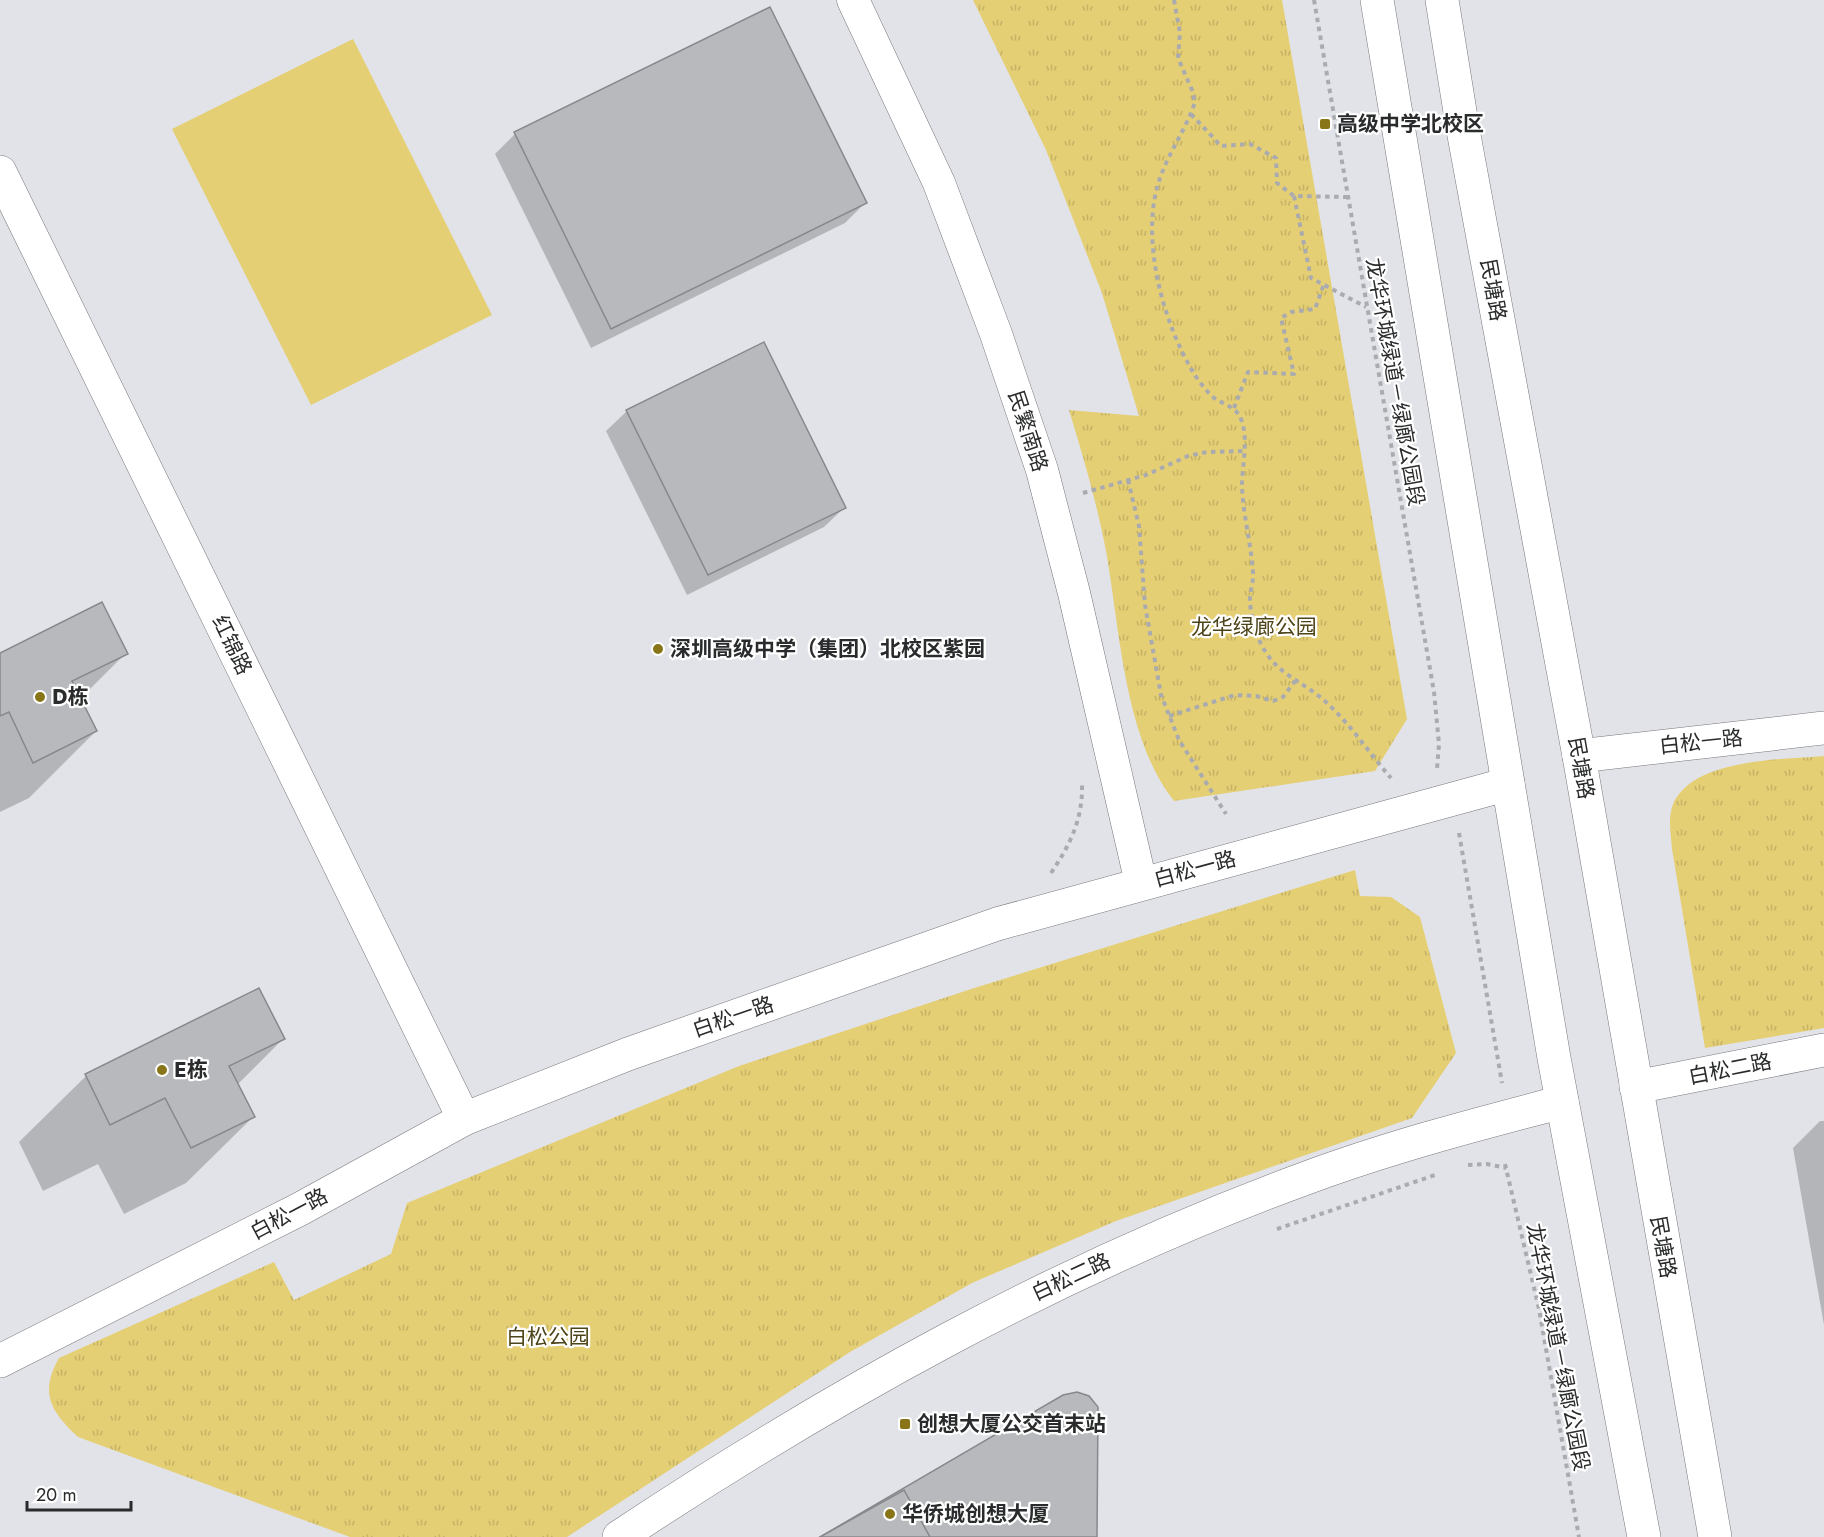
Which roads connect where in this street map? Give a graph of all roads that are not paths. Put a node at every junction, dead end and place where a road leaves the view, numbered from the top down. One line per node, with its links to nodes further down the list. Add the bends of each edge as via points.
1 (853, 0): 8 (street, 民繁南路, via 939,183 1042,470)
2 (1377, 0): 7 (street)
3 (1442, 0): 6 (street, 民塘路)
4 (0, 172): 12 (street, 红锦路)
5 (1824, 728): 6 (street, 白松一路)
6 (1579, 756): 10 (street, 民塘路)
7 (1508, 783): 8 (street, 白松一路); 11 (street)
8 (1141, 883): 12 (street, 白松一路, via 986,927 628,1054)
9 (1824, 1050): 10 (street, 白松二路)
10 (1636, 1087): 14 (street, 民塘路)
11 (1562, 1102): 15 (street, 白松二路, via 1428,1138 1302,1179 1160,1236 934,1346); 16 (street)
12 (464, 1119): 13 (street, 白松一路, via 300,1209)
13 (0, 1361)
14 (1705, 1487): 17 (street, 民塘路); 18 (street)
15 (619, 1537)
16 (1644, 1537)
17 (1715, 1537)
18 (1737, 1537)

